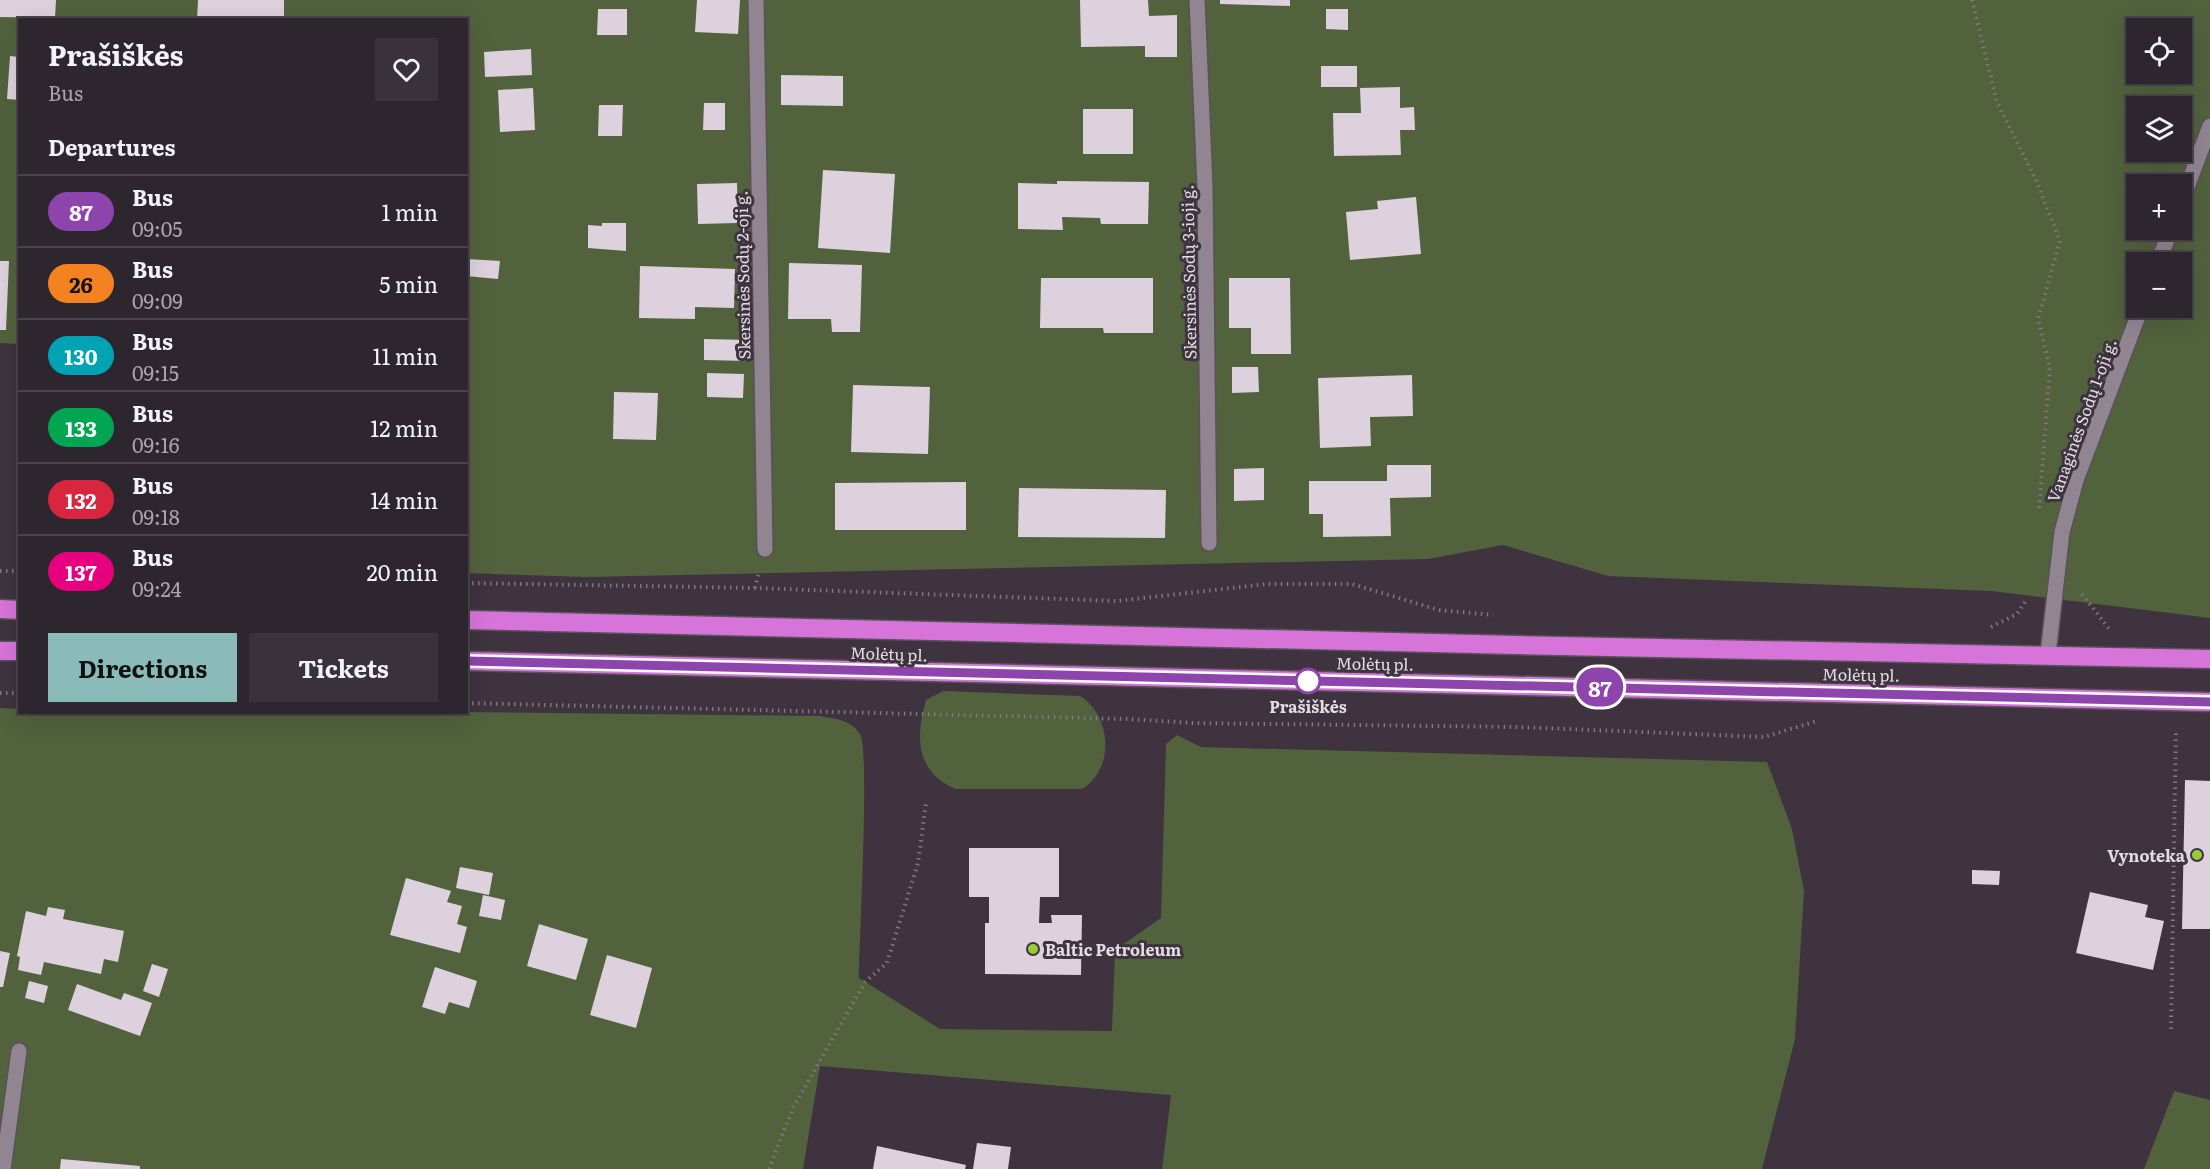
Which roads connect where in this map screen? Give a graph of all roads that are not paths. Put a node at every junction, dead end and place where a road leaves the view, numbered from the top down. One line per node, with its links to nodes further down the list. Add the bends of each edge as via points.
1 (756, 0): 7 (street, Skersinės Sodų 2-oji g.)
2 (1197, 0): 6 (street, Skersinės Sodų 3-ioji g., via 1205,188)
3 (2210, 126): 4 (street)
4 (2192, 174)
5 (2137, 318): 13 (street, Vanaginės Sodų 1-oji g., via 2076,480 2062,532)
6 (1209, 543)
7 (765, 549)
8 (0, 609): 9 (highway)
9 (18, 610)
10 (468, 620): 13 (highway, Molėtų pl.)
11 (0, 651): 12 (highway)
12 (18, 651)
13 (2048, 654): 14 (highway, Molėtų pl.)
14 (2210, 659)
15 (468, 662): 16 (highway, Molėtų pl.)
16 (2210, 702)
17 (19, 1051): 18 (street)
18 (3, 1169)

